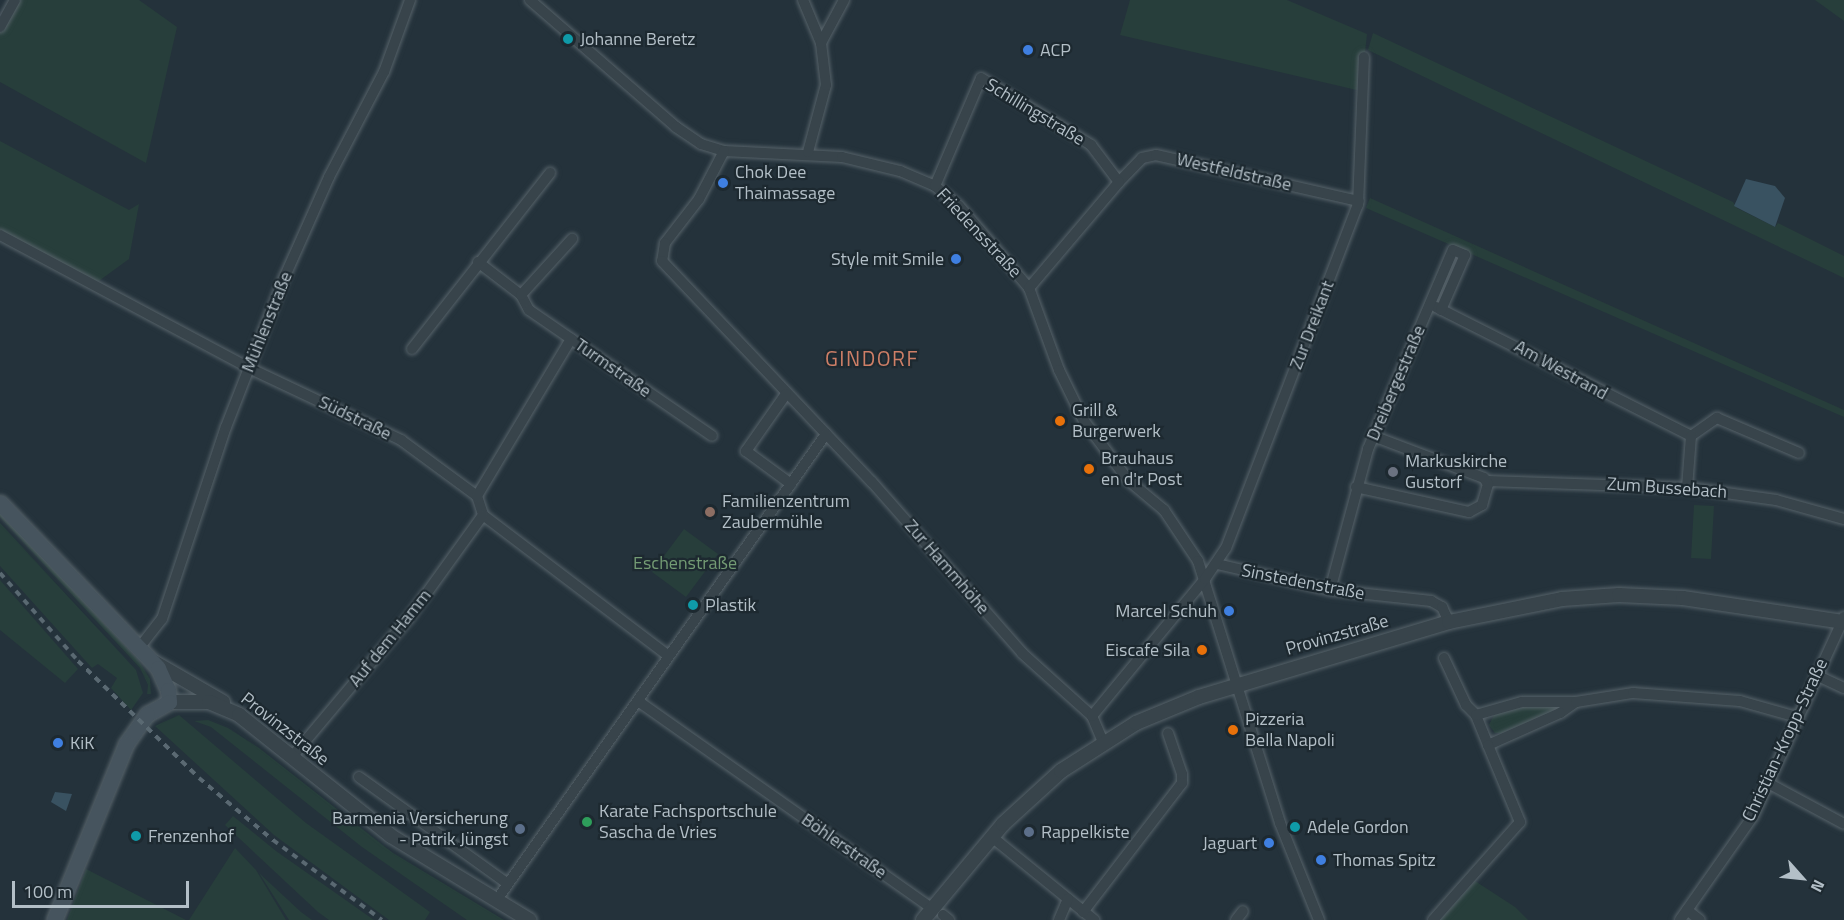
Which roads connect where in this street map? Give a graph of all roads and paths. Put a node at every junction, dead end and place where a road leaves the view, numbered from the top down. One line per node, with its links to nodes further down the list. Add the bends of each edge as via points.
1 (15, 0): 6 (street)
2 (410, 0): 24 (street, Mühlenstraße, via 387,66 315,207)
3 (530, 0): 9 (street, Friedensstraße, via 687,136)
4 (804, 0): 7 (street)
5 (844, 0): 7 (street)
6 (0, 27)
7 (821, 44): 10 (street, via 826,85)
8 (1364, 57): 14 (street, Zur Dreikant)
9 (724, 151): 10 (street, Friedensstraße); 25 (street, Zur Hammhöhe, via 699,199 665,243 661,258)
10 (808, 152): 13 (street, Friedensstraße, via 886,167)
11 (550, 173): 17 (street)
12 (1119, 182): 13 (street, Schillingstraße, via 1084,140 981,78); 14 (street, Westfeldstraße, via 1142,158 1160,155); 18 (street)
13 (935, 186): 18 (street, Friedensstraße, via 958,206)
14 (1359, 201): 39 (street, Zur Dreikant)
15 (0, 234): 24 (street, Südstraße)
16 (572, 239): 19 (street)
17 (478, 262): 19 (street, Turmstraße); 23 (street)
18 (1029, 288): 40 (street, Friedensstraße, via 1059,370 1084,421 1128,480 1164,510 1190,547)
19 (521, 295): 22 (street, Turmstraße, via 527,308)
20 (1430, 305): 21 (street, Am Westrand); 21 (street, Dreibergestraße, via 1453,250 1465,255); 28 (street, Dreibergestraße)
21 (1441, 310): 29 (street, Am Westrand)
22 (571, 339): 27 (street, Turmstraße); 35 (street)
23 (411, 349)
24 (249, 368): 35 (street, Südstraße, via 391,434); 44 (street, Mühlenstraße, via 165,612)
25 (786, 394): 26 (street, Zur Hammhöhe); 32 (street, via 746,451)
26 (826, 434): 32 (street); 56 (street, Zur Hammhöhe, via 1022,653)
27 (712, 436)
28 (1373, 436): 31 (street, Zum Bussebach); 33 (street, Dreibergestraße)
29 (1691, 436): 30 (street, via 1717,418); 34 (street)
30 (1798, 453)
31 (1487, 481): 33 (street, via 1482,505 1471,513); 34 (street, Zum Bussebach)
32 (791, 484): 45 (street)
33 (1356, 487): 41 (street, Dreibergestraße)
34 (1687, 488): 38 (street, Zum Bussebach, via 1776,500)
35 (477, 496): 37 (street)
36 (0, 503): 44 (main road)
37 (483, 515): 45 (street); 61 (street, Auf dem Hamm, via 408,619)
38 (1844, 519)
39 (1217, 564): 40 (street, Zur Dreikant); 41 (street, Sinstedenstraße)
40 (1205, 579): 49 (street, Friedensstraße); 56 (street)
41 (1330, 590): 43 (street, Sinstedenstraße, via 1431,601 1442,607)
42 (1843, 620): 43 (street, Provinzstraße, via 1705,600 1619,595 1548,601); 48 (street, Christian-Kropp-Straße)
43 (1449, 622): 49 (street, Provinzstraße)
44 (139, 648): 47 (main road)
45 (669, 656): 51 (street)
46 (1444, 658): 55 (street, via 1466,705)
47 (151, 661): 52 (main road, via 165,679); 54 (street, via 216,696)
48 (1816, 675): 50 (street); 57 (street, Christian-Kropp-Straße)
49 (1237, 685): 59 (street, Provinzstraße, via 1173,706); 77 (street, Friedensstraße, via 1280,823)
50 (1844, 688)
51 (638, 701): 66 (street); 71 (street, Böhlerstraße)
52 (169, 702): 54 (street, Provinzstraße, via 209,702); 72 (main road, via 147,714 126,744)
53 (1576, 702): 55 (street, via 1522,702); 57 (street, via 1609,694 1667,694 1746,702); 60 (street)
54 (234, 712): 61 (street, Provinzstraße)
55 (1476, 715): 60 (street)
56 (1092, 716): 59 (street, Zur Hammhöhe)
57 (1797, 717): 63 (street, Christian-Kropp-Straße)
58 (1168, 733): 70 (street, via 1182,783)
59 (1103, 741): 65 (street, Provinzstraße, via 1045,783)
60 (1488, 745): 78 (street, via 1520,822)
61 (292, 757): 68 (street, Provinzstraße, via 385,832)
62 (359, 777): 66 (street)
63 (1768, 783): 64 (street); 69 (street, Christian-Kropp-Straße, via 1749,822)
64 (1844, 824)
65 (992, 837): 67 (street); 71 (street, Provinzstraße)
66 (508, 884): 68 (street)
67 (1068, 899): 70 (street); 75 (street)
68 (496, 901): 73 (street, Provinzstraße)
69 (1687, 910): 79 (street, Christian-Kropp-Straße); 80 (street)
70 (1083, 912): 76 (street)
71 (942, 915): 74 (street, Provinzstraße)
72 (54, 920)
73 (529, 920)
74 (923, 920)
75 (1059, 920)
76 (1094, 920)
77 (1319, 920)
78 (1433, 920)
79 (1680, 920)
80 (1700, 920)

